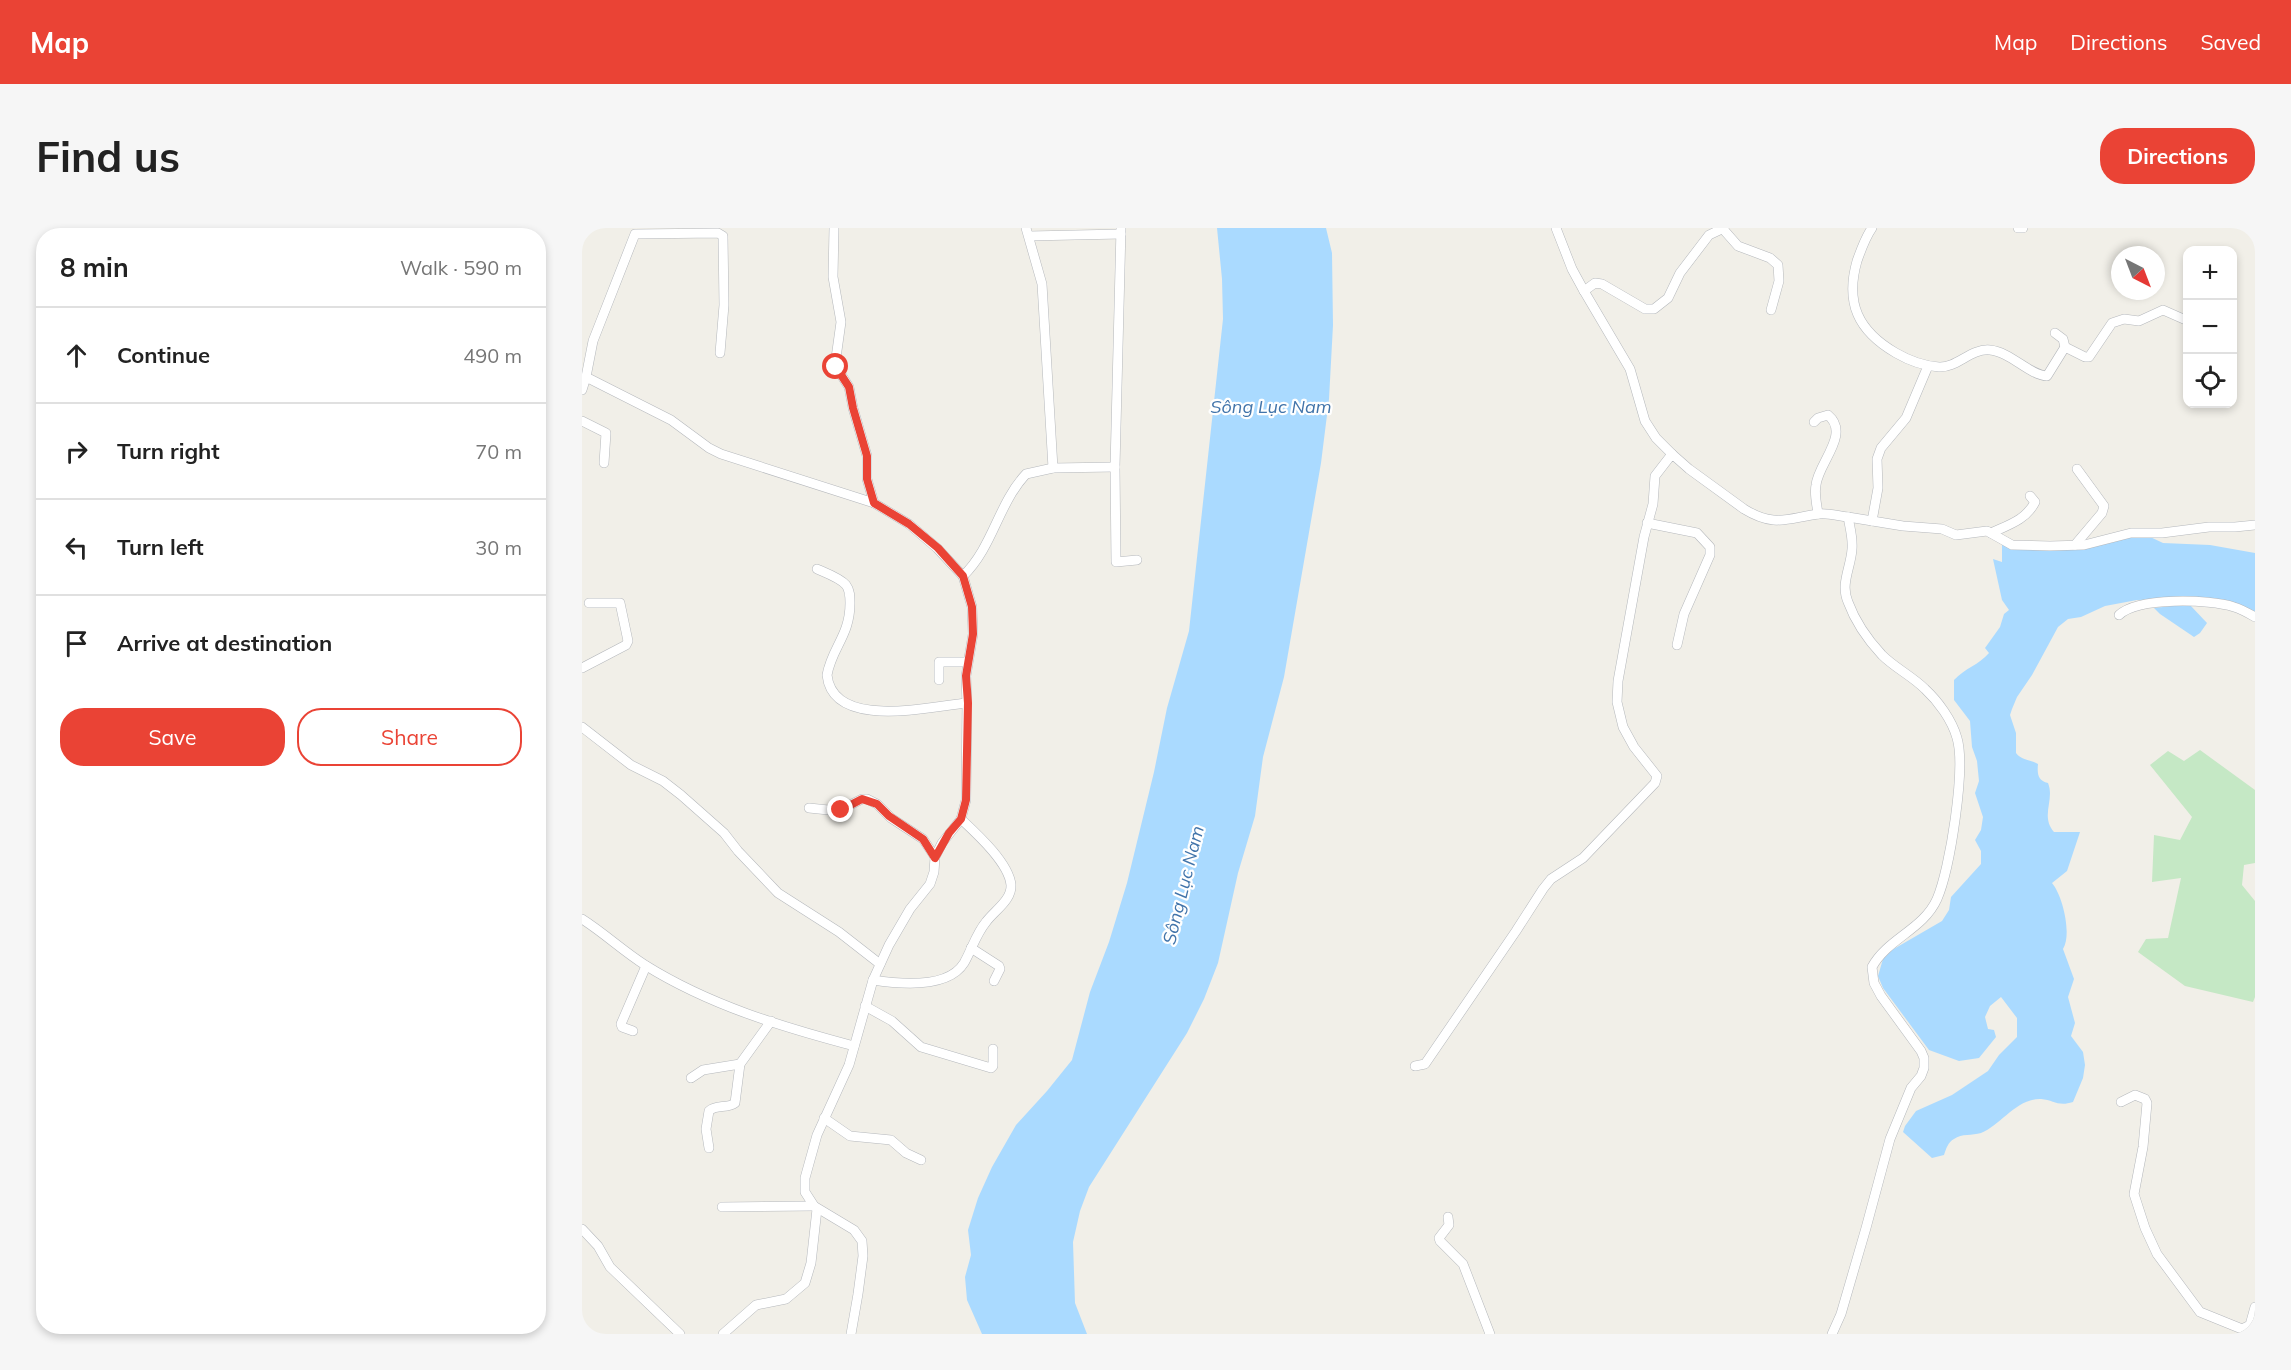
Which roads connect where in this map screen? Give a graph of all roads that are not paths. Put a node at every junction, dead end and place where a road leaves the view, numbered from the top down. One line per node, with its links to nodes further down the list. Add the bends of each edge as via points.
1 (834, 228): 27 (street, via 833,277 841,322 835,365 849,387 867,456 867,479)
2 (1556, 228): 10 (street)
3 (1723, 228): 10 (street, via 1709,235 1660,307 1645,309 1602,284 1595,283); 11 (street, via 1738,246 1778,265 1779,281)
4 (1872, 228): 16 (street, via 1852,285 1860,321 1888,348)
5 (2018, 228): 6 (street)
6 (2023, 228)
7 (636, 231): 15 (street, via 723,236); 17 (street, via 593,341)
8 (1121, 231): 9 (street); 23 (street)
9 (1027, 232): 24 (street, via 1042,284)
10 (1584, 291): 21 (street, via 1630,369 1645,421)
11 (1771, 310)
12 (2183, 319): 14 (street, via 2163,310 2139,321 2124,319 2112,322 2089,357)
13 (2055, 333): 14 (street)
14 (2066, 348): 16 (street, via 2045,376 2011,357 1988,350 1948,367)
15 (720, 353)
16 (1928, 366): 30 (street, via 1906,418 1881,448 1877,459 1878,489)
17 (586, 377): 18 (street); 27 (street, via 671,420 721,454)
18 (582, 390)
19 (582, 421): 22 (street, via 606,433)
20 (1814, 422): 28 (street, via 1828,415 1837,432 1816,482)
21 (1672, 454): 28 (street, via 1752,514 1781,521); 31 (street, via 1655,476)
22 (604, 463)
23 (1115, 467): 24 (street); 35 (street, via 1116,562)
24 (1053, 468): 37 (street, via 1030,471 1023,477 1005,503 984,549)
25 (2077, 469): 34 (street, via 2104,506)
26 (2030, 496): 33 (street, via 2035,502 2019,521)
27 (874, 503): 37 (street, via 909,524)
28 (1818, 514): 29 (street)
29 (1848, 518): 30 (street); 78 (street, via 1853,547 1845,587 1852,613 1882,655 1941,707 1956,736 1959,758 1951,842 1938,897 1922,921 1886,949 1872,967 1874,983 1921,1051 1924,1064 1887,1146 1841,1314)
30 (1872, 521): 33 (street, via 1942,529 1956,535)
31 (1647, 523): 41 (street, via 1697,533 1710,547 1684,614); 62 (street, via 1617,702 1623,727 1657,776 1655,783 1583,858 1551,879 1425,1064)
32 (2255, 525): 34 (street, via 2131,533)
33 (1991, 533): 34 (street, via 2012,545)
34 (2075, 545)
35 (1137, 560)
36 (817, 569): 45 (street, via 844,582 850,596 847,630 827,675 841,700 876,712)
37 (963, 576): 42 (street, via 973,625)
38 (589, 603): 43 (street, via 620,603 628,641)
39 (2119, 615): 40 (street, via 2151,603 2189,601 2234,607)
40 (2255, 617)
41 (1677, 645)
42 (967, 662): 44 (street, via 939,662); 45 (street)
43 (582, 668)
44 (939, 680)
45 (968, 703): 48 (street, via 966,800)
46 (582, 727): 52 (street, via 631,765 663,781 724,833 778,893)
47 (809, 808): 49 (street, via 838,811 867,799 923,839)
48 (961, 819): 49 (street); 51 (street, via 1006,869 1011,886)
49 (935, 858): 52 (street, via 930,884 910,909)
50 (582, 919): 53 (street)
51 (971, 948): 54 (street, via 963,964 948,976 907,984); 55 (street, via 999,966)
52 (880, 964): 54 (street)
53 (646, 966): 57 (street, via 729,1008); 58 (street, via 621,1024)
54 (873, 980): 56 (street)
55 (994, 981)
56 (865, 1006): 59 (street); 60 (street, via 892,1021 926,1049 988,1068 993,1066)
57 (771, 1021): 59 (street); 61 (street)
58 (633, 1031)
59 (854, 1047): 65 (street)
60 (993, 1049)
61 (740, 1064): 63 (street, via 703,1070); 66 (street, via 735,1103 709,1111 706,1129)
62 (1415, 1066)
63 (691, 1078)
64 (2121, 1102): 73 (street, via 2135,1095 2147,1103 2134,1194 2153,1246 2200,1312)
65 (824, 1118): 67 (street, via 849,1136 891,1140 906,1154); 69 (street, via 805,1178 805,1192)
66 (710, 1148)
67 (921, 1160)
68 (722, 1207): 69 (street)
69 (815, 1207): 75 (street, via 812,1256 805,1283 786,1299 756,1305); 76 (street, via 854,1230 862,1241)
70 (1449, 1217): 77 (street, via 1440,1241 1463,1264)
71 (582, 1229): 74 (street, via 610,1267)
72 (2255, 1307): 73 (street, via 2250,1325)
73 (2242, 1332)
74 (680, 1334)
75 (723, 1334)
76 (851, 1334)
77 (1490, 1334)
78 (1832, 1334)

